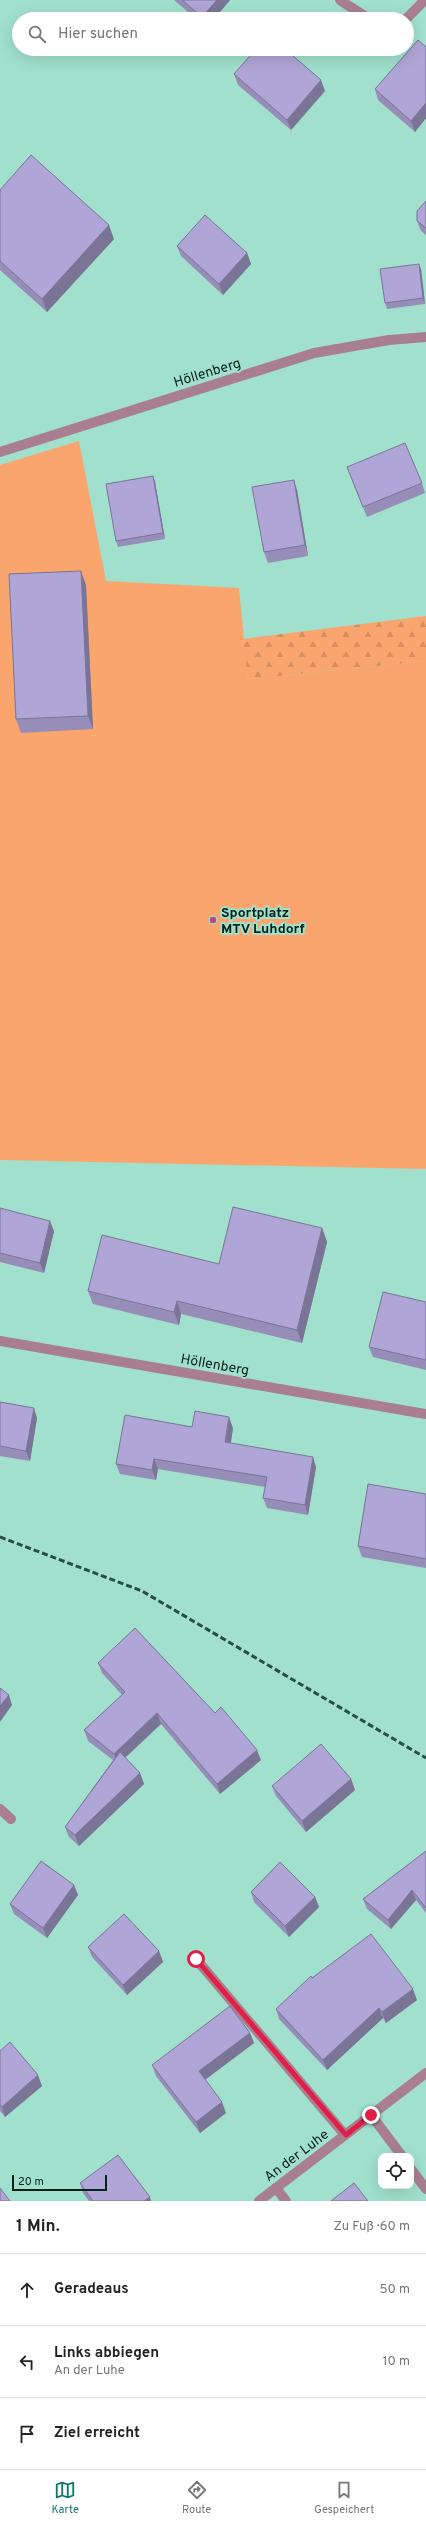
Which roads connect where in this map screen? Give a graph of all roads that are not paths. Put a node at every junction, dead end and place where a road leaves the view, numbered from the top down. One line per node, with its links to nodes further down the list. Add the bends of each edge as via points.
1 (340, 0): 3 (street)
2 (425, 0): 4 (street)
3 (358, 12)
4 (413, 12)
5 (426, 337): 6 (street, Höllenberg, via 389,340 314,353)
6 (0, 452)
7 (0, 1341): 8 (street, Höllenberg)
8 (426, 1414)
9 (0, 1809): 10 (street)
10 (11, 1819)
11 (196, 1959): 14 (street)
12 (426, 2074): 13 (street, An der Luhe)
13 (371, 2115): 14 (street, An der Luhe); 15 (street)
14 (346, 2135): 17 (street, An der Luhe)
15 (400, 2153)
16 (414, 2173): 18 (street)
17 (276, 2188): 19 (street, An der Luhe); 20 (street)
18 (426, 2189)
19 (259, 2201)
20 (286, 2201)

